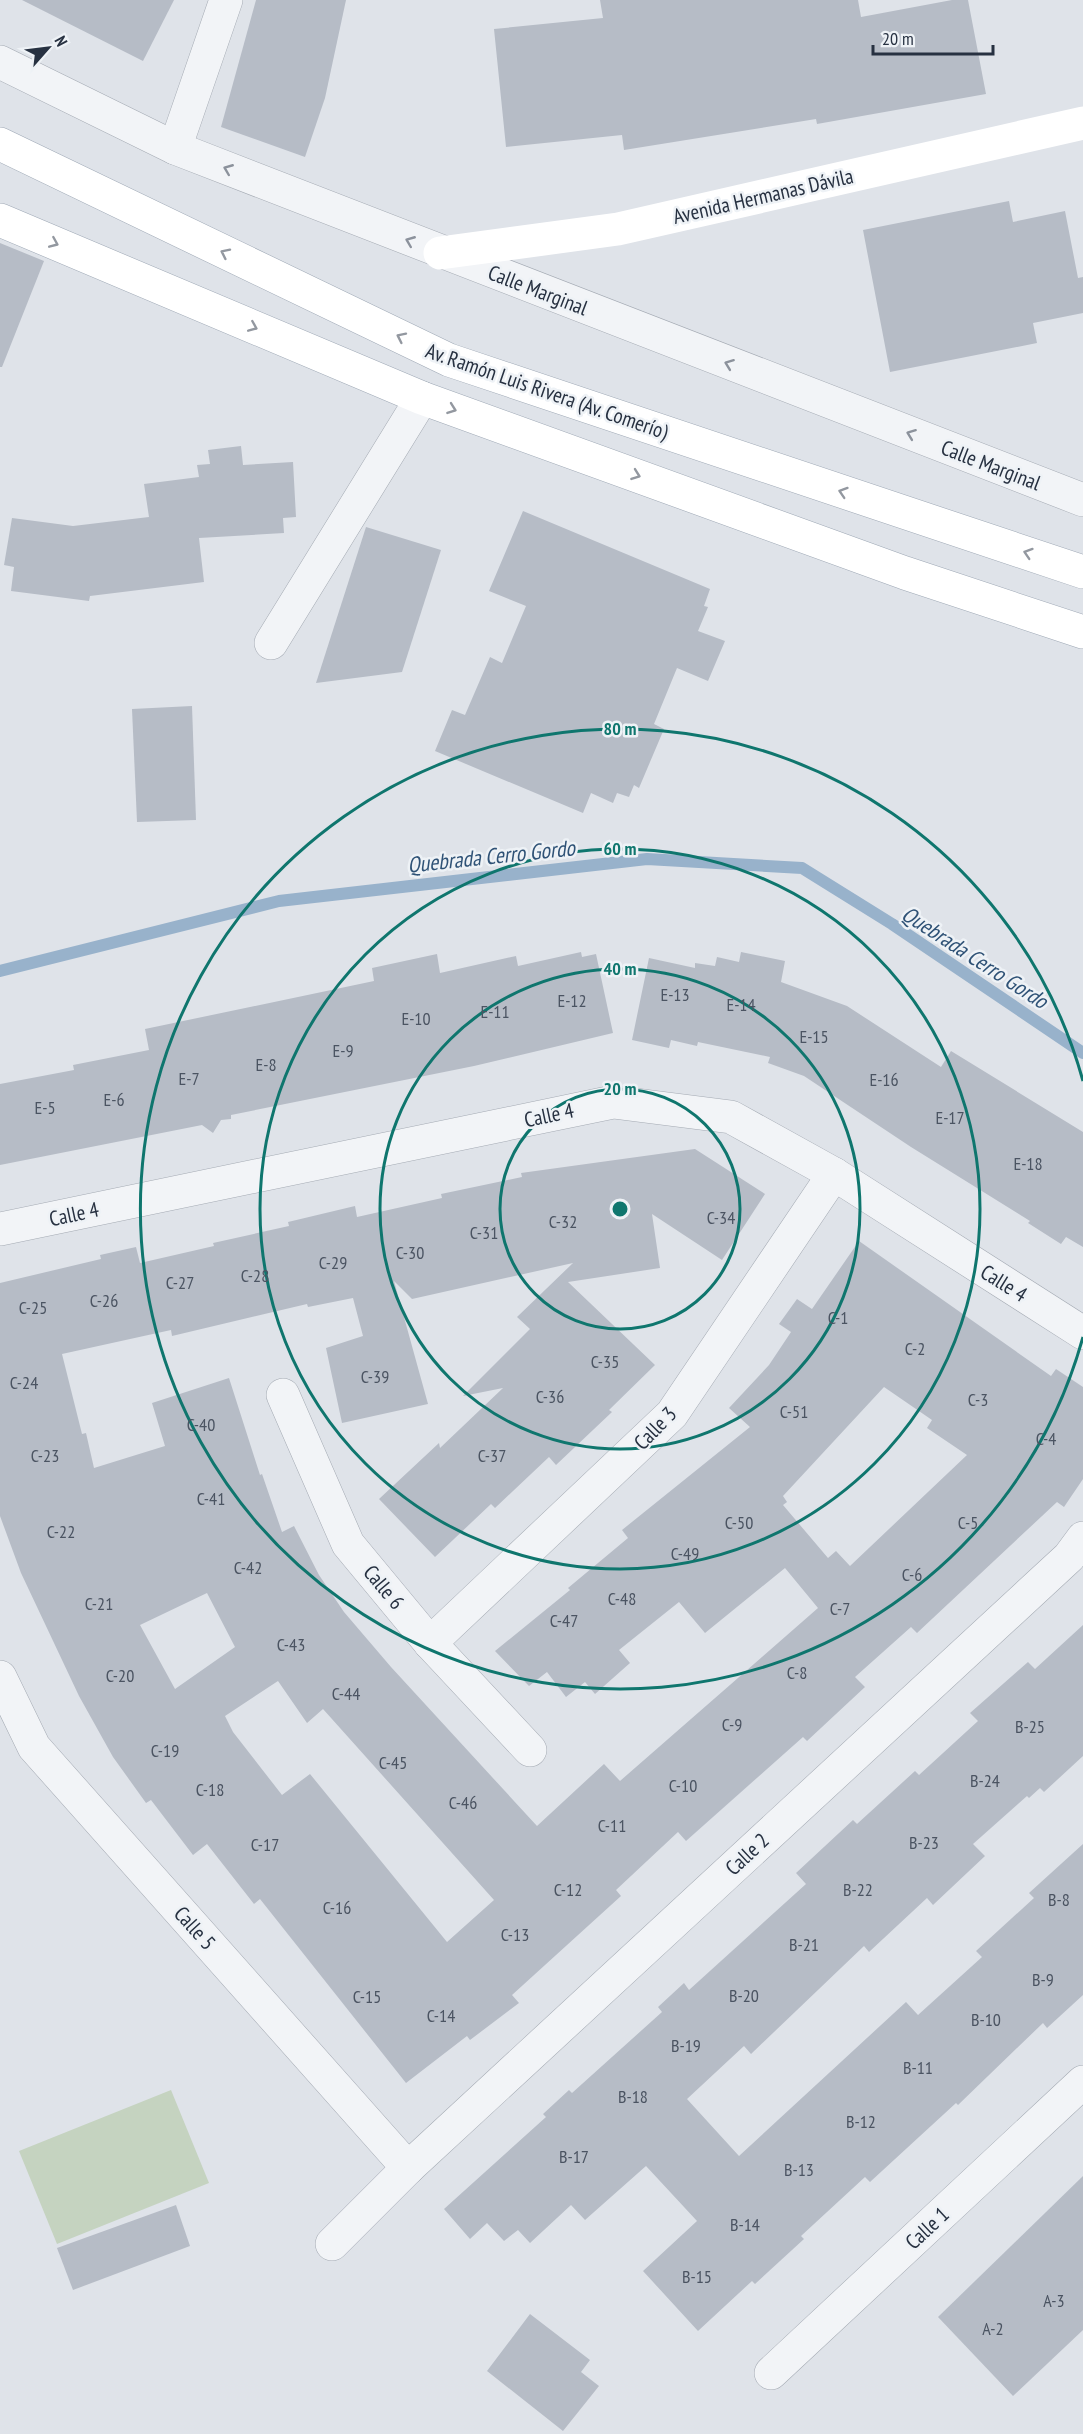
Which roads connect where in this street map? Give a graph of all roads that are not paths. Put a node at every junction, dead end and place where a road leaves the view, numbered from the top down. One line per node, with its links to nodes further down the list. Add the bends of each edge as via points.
1 (226, 0): 5 (street)
2 (0, 62): 5 (street, Calle Marginal)
3 (1083, 123): 7 (main road, Avenida Hermanas Dávila, via 618,229)
4 (0, 144): 10 (main road, Av. Ramón Luis Rivera (Av. Comerío), one-way to 4, via 449,360)
5 (175, 148): 7 (street, Calle Marginal, one-way to 5)
6 (0, 220): 8 (main road, one-way to 8)
7 (440, 253): 9 (street, Calle Marginal, one-way to 7)
8 (422, 398): 11 (main road, one-way to 11, via 905,573); 12 (street)
9 (1083, 500)
10 (1083, 572)
11 (1083, 632)
12 (271, 643)
13 (834, 1174): 14 (street, Calle 4, via 731,1117 613,1102); 15 (street, Calle 4); 18 (street, Calle 3, via 672,1414)
14 (0, 1229)
15 (1083, 1333)
16 (282, 1395): 18 (street, Calle 6, via 348,1544)
17 (1083, 1538): 22 (street, Calle 2, via 1069,1557)
18 (430, 1642): 20 (street, Calle 6)
19 (0, 1677): 22 (street, Calle 5, via 34,1747)
20 (530, 1750)
21 (1083, 2082): 24 (street, Calle 1)
22 (408, 2168): 23 (street, Calle 2)
23 (332, 2244)
24 (771, 2373)

